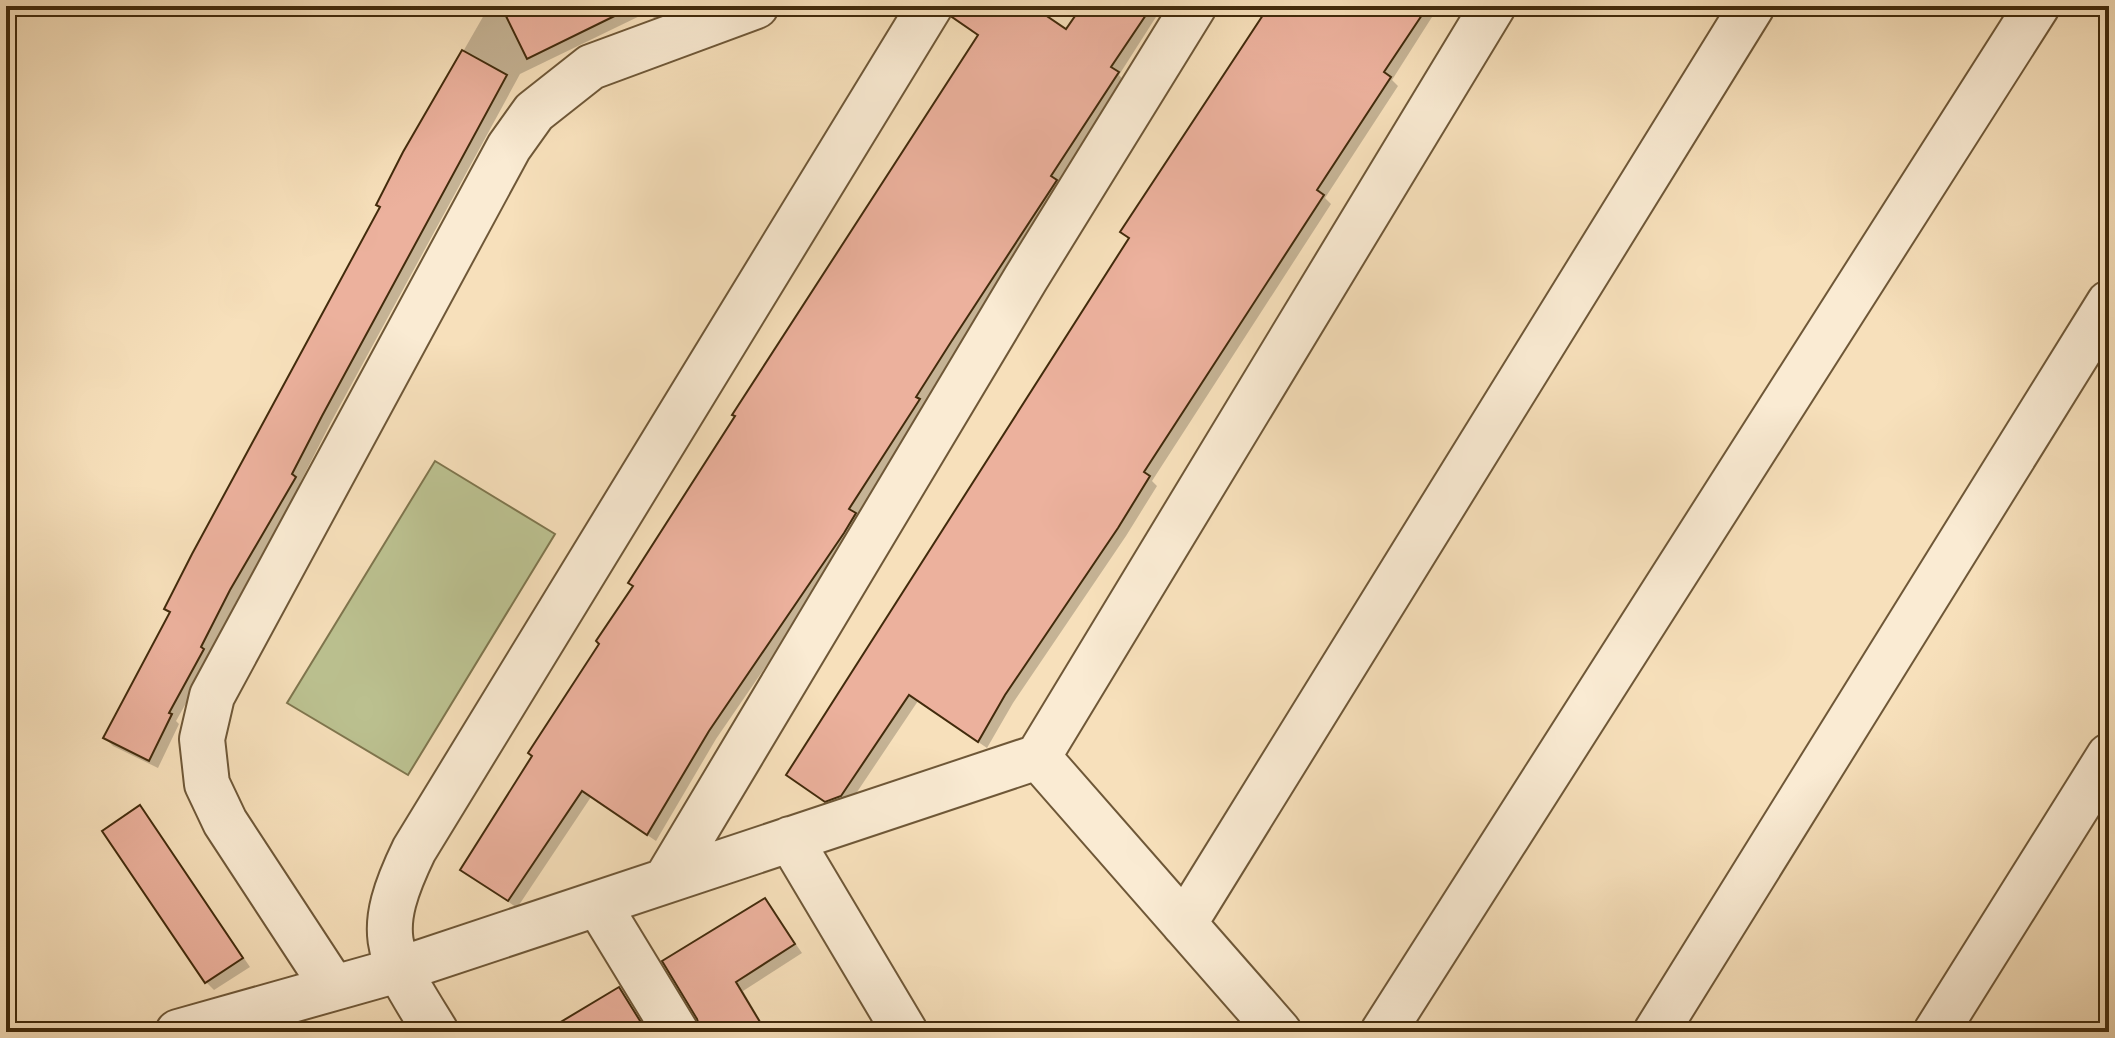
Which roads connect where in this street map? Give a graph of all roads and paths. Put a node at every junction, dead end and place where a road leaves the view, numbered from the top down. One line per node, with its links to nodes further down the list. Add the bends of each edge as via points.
1 (756, 6): 15 (street, via 591,67 534,112 509,147 212,696 202,739 207,784 225,822)
2 (930, 6): 14 (street, via 414,850 387,922)
3 (1194, 6): 11 (street)
4 (1493, 6): 9 (street)
5 (1752, 6): 13 (street)
6 (2037, 6): 21 (street)
7 (2109, 303): 22 (street)
8 (2109, 756): 23 (street)
9 (1038, 757): 10 (street); 13 (street)
10 (790, 839): 11 (street); 19 (street)
11 (666, 880): 12 (street)
12 (598, 904): 14 (street); 18 (street)
13 (1184, 924): 20 (street)
14 (398, 970): 15 (street); 17 (street)
15 (333, 987): 16 (street)
16 (190, 1031)
17 (436, 1032)
18 (676, 1032)
19 (905, 1032)
20 (1279, 1032)
21 (1383, 1032)
22 (1656, 1032)
23 (1936, 1032)

